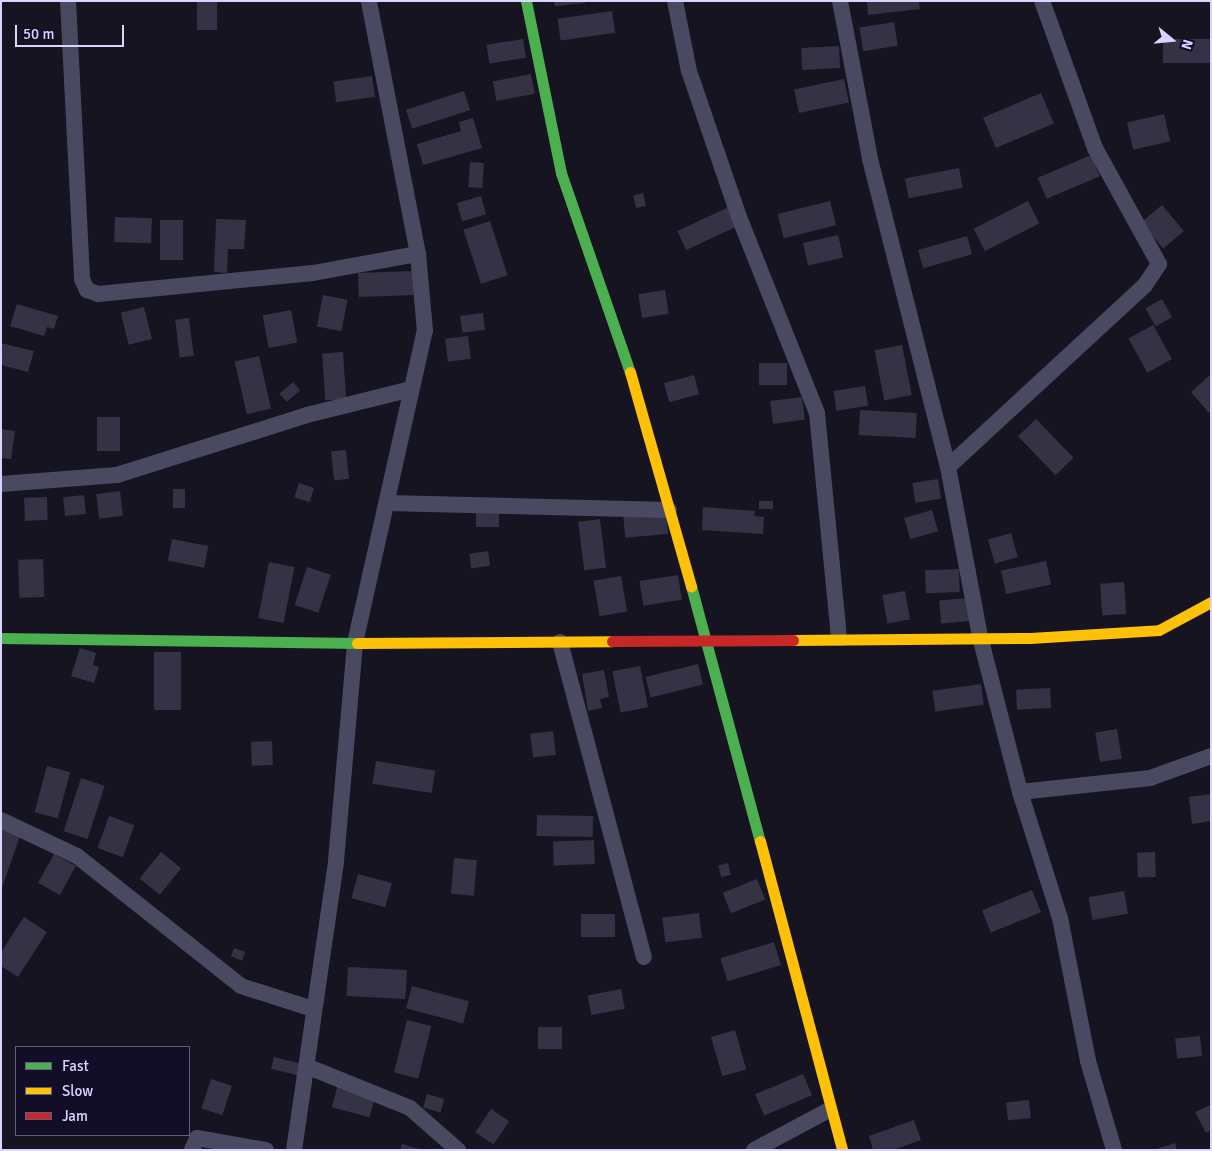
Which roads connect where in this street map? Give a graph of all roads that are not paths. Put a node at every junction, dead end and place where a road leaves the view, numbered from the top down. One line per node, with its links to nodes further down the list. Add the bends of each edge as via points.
1 (68, 1): 7 (street, via 82,279 86,290 98,294 313,273)
2 (369, 1): 7 (street)
3 (526, 1): 12 (street, via 561,173 628,364)
4 (675, 1): 17 (street, via 689,71 739,217 817,413)
5 (840, 1): 9 (street, via 870,159)
6 (1042, 1): 9 (street, via 1095,148 1159,264 1144,285)
7 (418, 254): 8 (street, via 425,331)
8 (411, 389): 10 (street, via 307,415 117,475); 11 (street)
9 (948, 468): 14 (street)
10 (1, 484)
11 (387, 503): 12 (street); 19 (street)
12 (669, 510): 16 (street)
13 (1211, 602): 14 (street, via 1168,626 1137,633)
14 (980, 637): 17 (street); 21 (street)
15 (1, 638): 19 (street)
16 (706, 638): 17 (street); 18 (street); 26 (street)
17 (839, 638)
18 (560, 642): 19 (street); 23 (street)
19 (355, 643): 24 (street, via 343,798)
20 (1211, 756): 21 (street, via 1150,778)
21 (1020, 792): 33 (street, via 1060,918 1088,1061)
22 (1, 820): 24 (street, via 76,856 241,986)
23 (644, 957)
24 (313, 1009): 25 (street)
25 (306, 1066): 29 (street); 30 (street, via 410,1108)
26 (829, 1110): 31 (street); 32 (street)
27 (192, 1150): 28 (street, via 197,1138 202,1138)
28 (266, 1150)
29 (294, 1150)
30 (458, 1150)
31 (754, 1150)
32 (842, 1150)
33 (1114, 1150)

